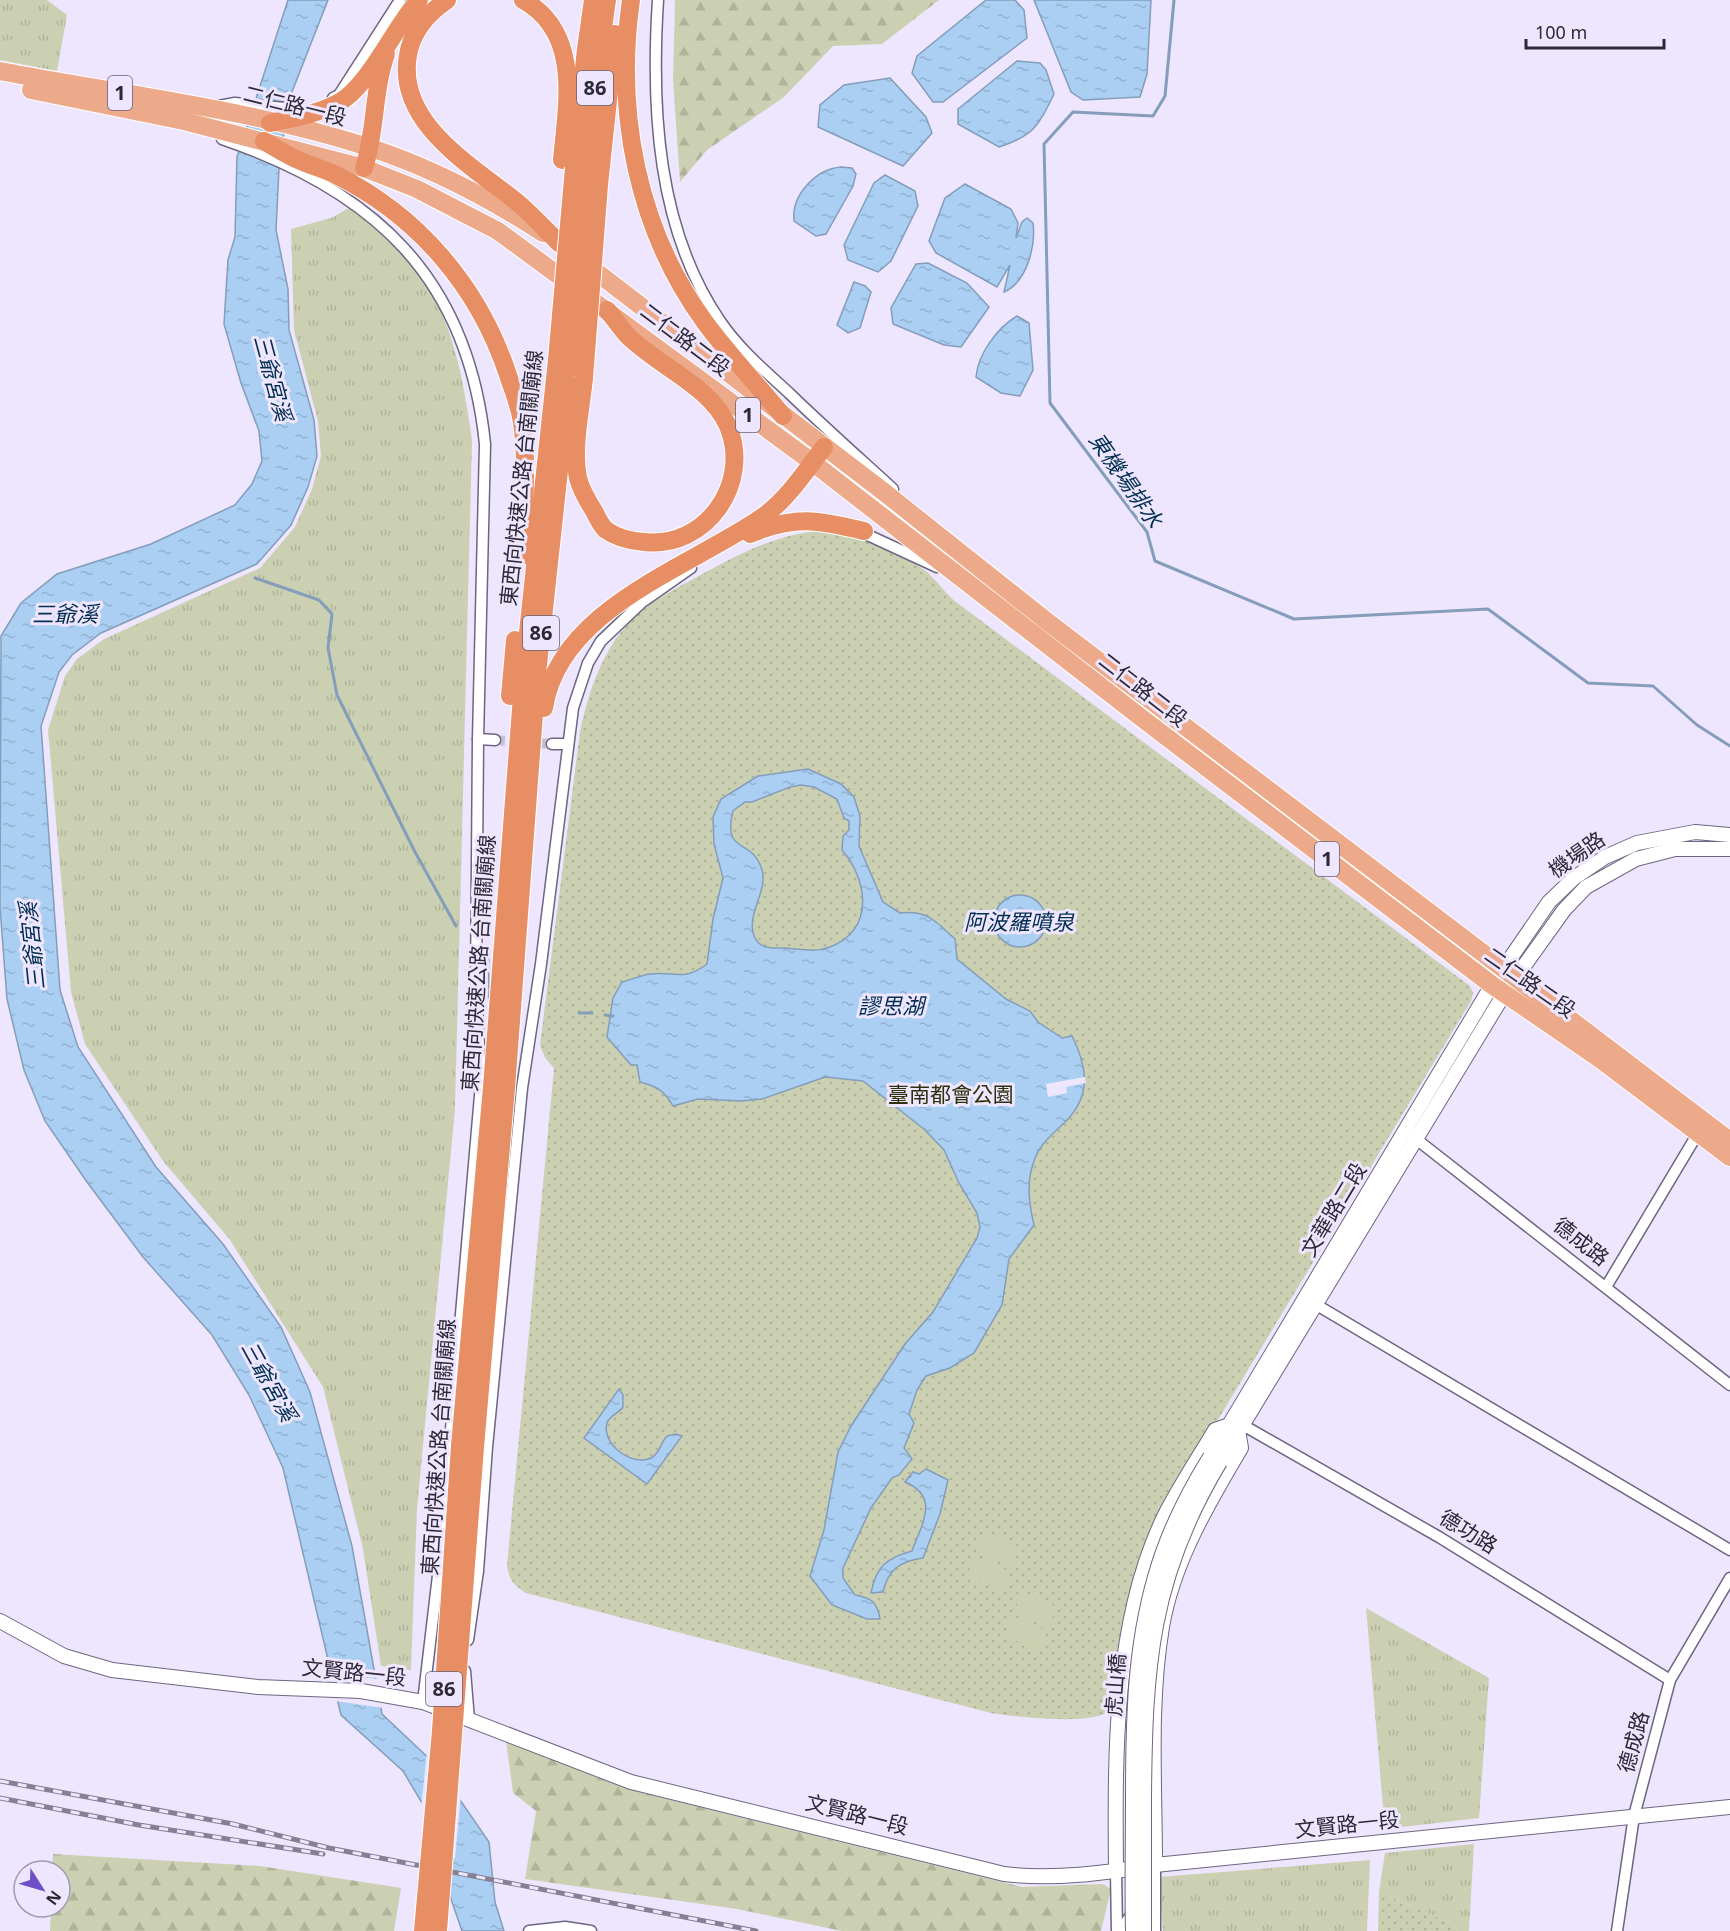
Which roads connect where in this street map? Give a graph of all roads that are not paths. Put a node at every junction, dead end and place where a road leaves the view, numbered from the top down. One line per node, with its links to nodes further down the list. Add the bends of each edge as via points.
1 (400, 0): 15 (street, via 339,95)
2 (419, 0): 10 (highway)
3 (447, 0): 23 (highway, via 422,22 409,51 407,86 413,103 435,134)
4 (523, 0): 22 (highway, via 556,29 562,47)
5 (593, 0): 22 (highway, 東西向快速公路 台南關廟線 / 86, via 586,49)
6 (607, 0): 22 (highway, 東西向快速公路 台南關廟線 / 86)
7 (620, 0): 22 (highway)
8 (631, 0): 27 (highway, via 625,93 635,159 652,223 669,264 705,322)
9 (658, 0): 34 (street, via 656,84 661,162 682,246 711,307 743,351 924,516 1044,613)
10 (394, 33): 15 (highway, via 354,89 340,102); 19 (highway, via 378,81)
11 (0, 71): 14 (main road, 二仁路一段 / 1)
12 (0, 84): 14 (main road, 二仁路一段 / 1)
13 (241, 109): 14 (main road, 二仁路一段 / 1); 15 (street); 16 (main road, 二仁路一段 / 1)
14 (203, 117): 17 (main road, 二仁路一段 / 1)
15 (303, 119): 16 (highway); 19 (main road, 二仁路一段 / 1)
16 (270, 123)
17 (234, 138): 18 (main road, 二仁路一段 / 1); 20 (street)
18 (264, 141): 20 (highway)
19 (370, 148): 21 (highway); 23 (main road, 二仁路一段 / 1, via 471,189)
20 (295, 159): 21 (main road, 二仁路一段 / 1); 32 (highway, via 334,174 411,226 442,255 483,313 502,357 522,422 522,525); 35 (street, via 402,243 449,312 465,352 481,408 485,444)
21 (364, 168): 24 (main road, 二仁路一段 / 1, via 456,208)
22 (580, 172): 26 (highway, 東西向快速公路 台南關廟線 / 86, bridge); 26 (highway)
23 (560, 244): 27 (main road, 二仁路二段 / 1)
24 (532, 254): 25 (main road, 二仁路二段 / 1)
25 (607, 310): 26 (highway, via 628,335 711,402 728,427 735,456 730,489 713,517 700,529 670,542 653,543 619,537 604,528 583,494 578,476); 29 (main road, 二仁路二段 / 1)
26 (564, 364): 32 (highway); 39 (highway, 東西向快速公路 台南關廟線 / 86); 42 (highway, 東西向快速公路 台南關廟線 / 86)
27 (783, 416): 28 (main road, 二仁路二段 / 1)
28 (824, 447): 29 (highway); 34 (main road, 二仁路二段 / 1)
29 (812, 462): 31 (highway, via 776,505); 33 (main road, 二仁路二段 / 1)
30 (864, 531): 31 (highway, via 822,520 790,522 771,525); 33 (street); 38 (street, via 802,527 765,532 733,544 663,586 620,622 597,648 573,708)
31 (717, 546): 42 (highway, via 612,607 591,626 560,666 547,690)
32 (526, 555): 39 (highway, via 512,670 505,788)
33 (963, 577): 44 (main road, 二仁路二段 / 1, via 1139,717)
34 (1049, 623): 43 (main road, 二仁路二段 / 1)
35 (478, 739): 36 (street); 46 (street, via 477,1016)
36 (495, 740)
37 (552, 744): 38 (street)
38 (568, 744): 46 (street, via 533,1020)
39 (513, 808): 45 (highway, 東西向快速公路 台南關廟線 / 86)
40 (1730, 835): 43 (street, 機場路, via 1668,835 1605,857 1574,878 1550,902)
41 (1730, 849): 43 (street, 機場路, via 1675,849 1612,870 1564,910)
42 (521, 898): 45 (highway, 東西向快速公路 台南關廟線 / 86)
43 (1509, 973): 44 (street, 機場路); 49 (main road, 二仁路二段 / 1)
44 (1498, 989): 47 (main road, 二仁路二段 / 1); 48 (street, 文華路二段)
45 (505, 1017): 46 (highway, 東西向快速公路 台南關廟線 / 86)
46 (500, 1087): 55 (highway, 東西向快速公路 台南關廟線 / 86); 55 (street)
47 (1698, 1133): 50 (main road, 二仁路二段 / 1); 51 (street)
48 (1410, 1134): 51 (street, 德成路); 52 (street, 文華路二段); 54 (street, 文華路二段)
49 (1730, 1141)
50 (1730, 1157)
51 (1606, 1287): 53 (street, 德成路)
52 (1315, 1304): 54 (street, 文華路二段); 57 (street)
53 (1730, 1385)
54 (1236, 1426): 56 (street, 文華路二段); 60 (street, 德功路, via 1439,1537); 65 (street, via 1241,1448 1193,1533 1162,1627 1156,1689); 66 (street, via 1215,1430 1164,1517 1138,1591 1117,1722)
55 (468, 1446): 61 (street, via 439,1567); 62 (street, via 478,1571 465,1670); 69 (highway, 東西向快速公路 台南關廟線 / 86, bridge); 70 (highway, 東西向快速公路 台南關廟線 / 86, bridge)
56 (1215, 1460): 73 (street, 虎山橋, bridge, via 1192,1486 1165,1546 1138,1656); 74 (street, 虎山橋, bridge, via 1176,1550 1156,1614 1149,1657)
57 (1730, 1550)
58 (1730, 1578): 60 (street, 德成路)
59 (0, 1621): 61 (street, 文賢路一段, via 47,1648 95,1666 205,1682 385,1695)
60 (1670, 1680): 64 (street, 德成路)
61 (423, 1702): 62 (street, 文賢路一段)
62 (469, 1720): 66 (street, 文賢路一段, via 631,1782 1004,1874 1045,1877)
63 (1730, 1808): 64 (street, 文賢路一段)
64 (1634, 1816): 65 (street, 文賢路一段); 76 (street, 德成路)
65 (1155, 1865): 66 (street, 文賢路一段); 67 (street)
66 (1116, 1871): 72 (street)
67 (1155, 1883): 72 (street); 75 (street)
68 (531, 1930): 71 (street, via 565,1927)
69 (423, 1931)
70 (438, 1931)
71 (591, 1931)
72 (1118, 1931)
73 (1133, 1931)
74 (1144, 1931)
75 (1155, 1931)
76 (1617, 1931)

